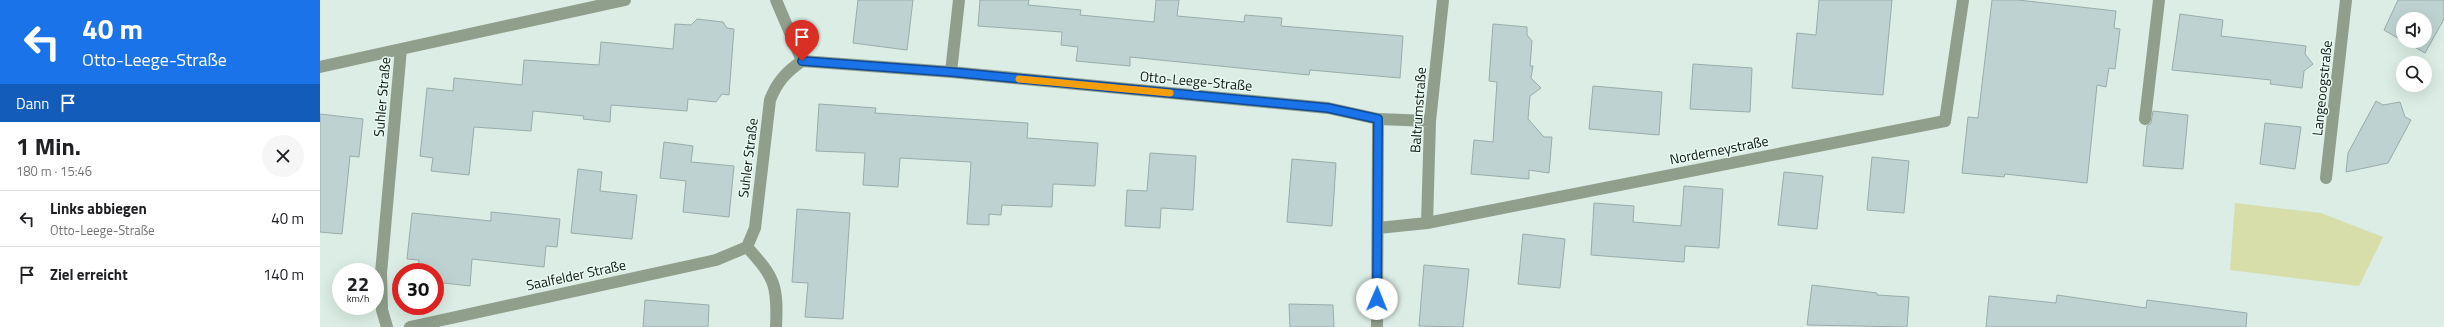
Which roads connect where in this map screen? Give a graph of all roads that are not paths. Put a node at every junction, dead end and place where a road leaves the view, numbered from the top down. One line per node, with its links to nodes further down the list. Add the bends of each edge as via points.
1 (625, 0): 8 (street, Suhler Straße)
2 (776, 0): 9 (street)
3 (959, 0): 11 (street)
4 (1443, 0): 14 (street, Baltrumstraße)
5 (1963, 0): 16 (street, Norderneystraße, via 1945,121)
6 (2160, 0): 13 (street)
7 (2346, 0): 15 (street, Langeoogstraße)
8 (401, 50): 10 (street); 19 (street, Suhler Straße, via 381,273 382,310)
9 (802, 61): 11 (street, Otto-Leege-Straße); 18 (street, Suhler Straße, via 776,84 770,100 755,228)
10 (320, 67)
11 (951, 72): 12 (street, Otto-Leege-Straße, via 1328,108)
12 (1378, 119): 14 (street, Otto-Leege-Straße); 17 (street)
13 (2145, 119)
14 (1430, 121): 16 (street, Baltrumstraße)
15 (2326, 178)
16 (1427, 223): 17 (street, Norderneystraße)
17 (1378, 228): 22 (street)
18 (747, 247): 20 (street, Saalfelder Straße, via 716,260); 21 (street, via 773,279 778,298)
19 (387, 327)
20 (410, 327)
21 (776, 327)
22 (1377, 327)

